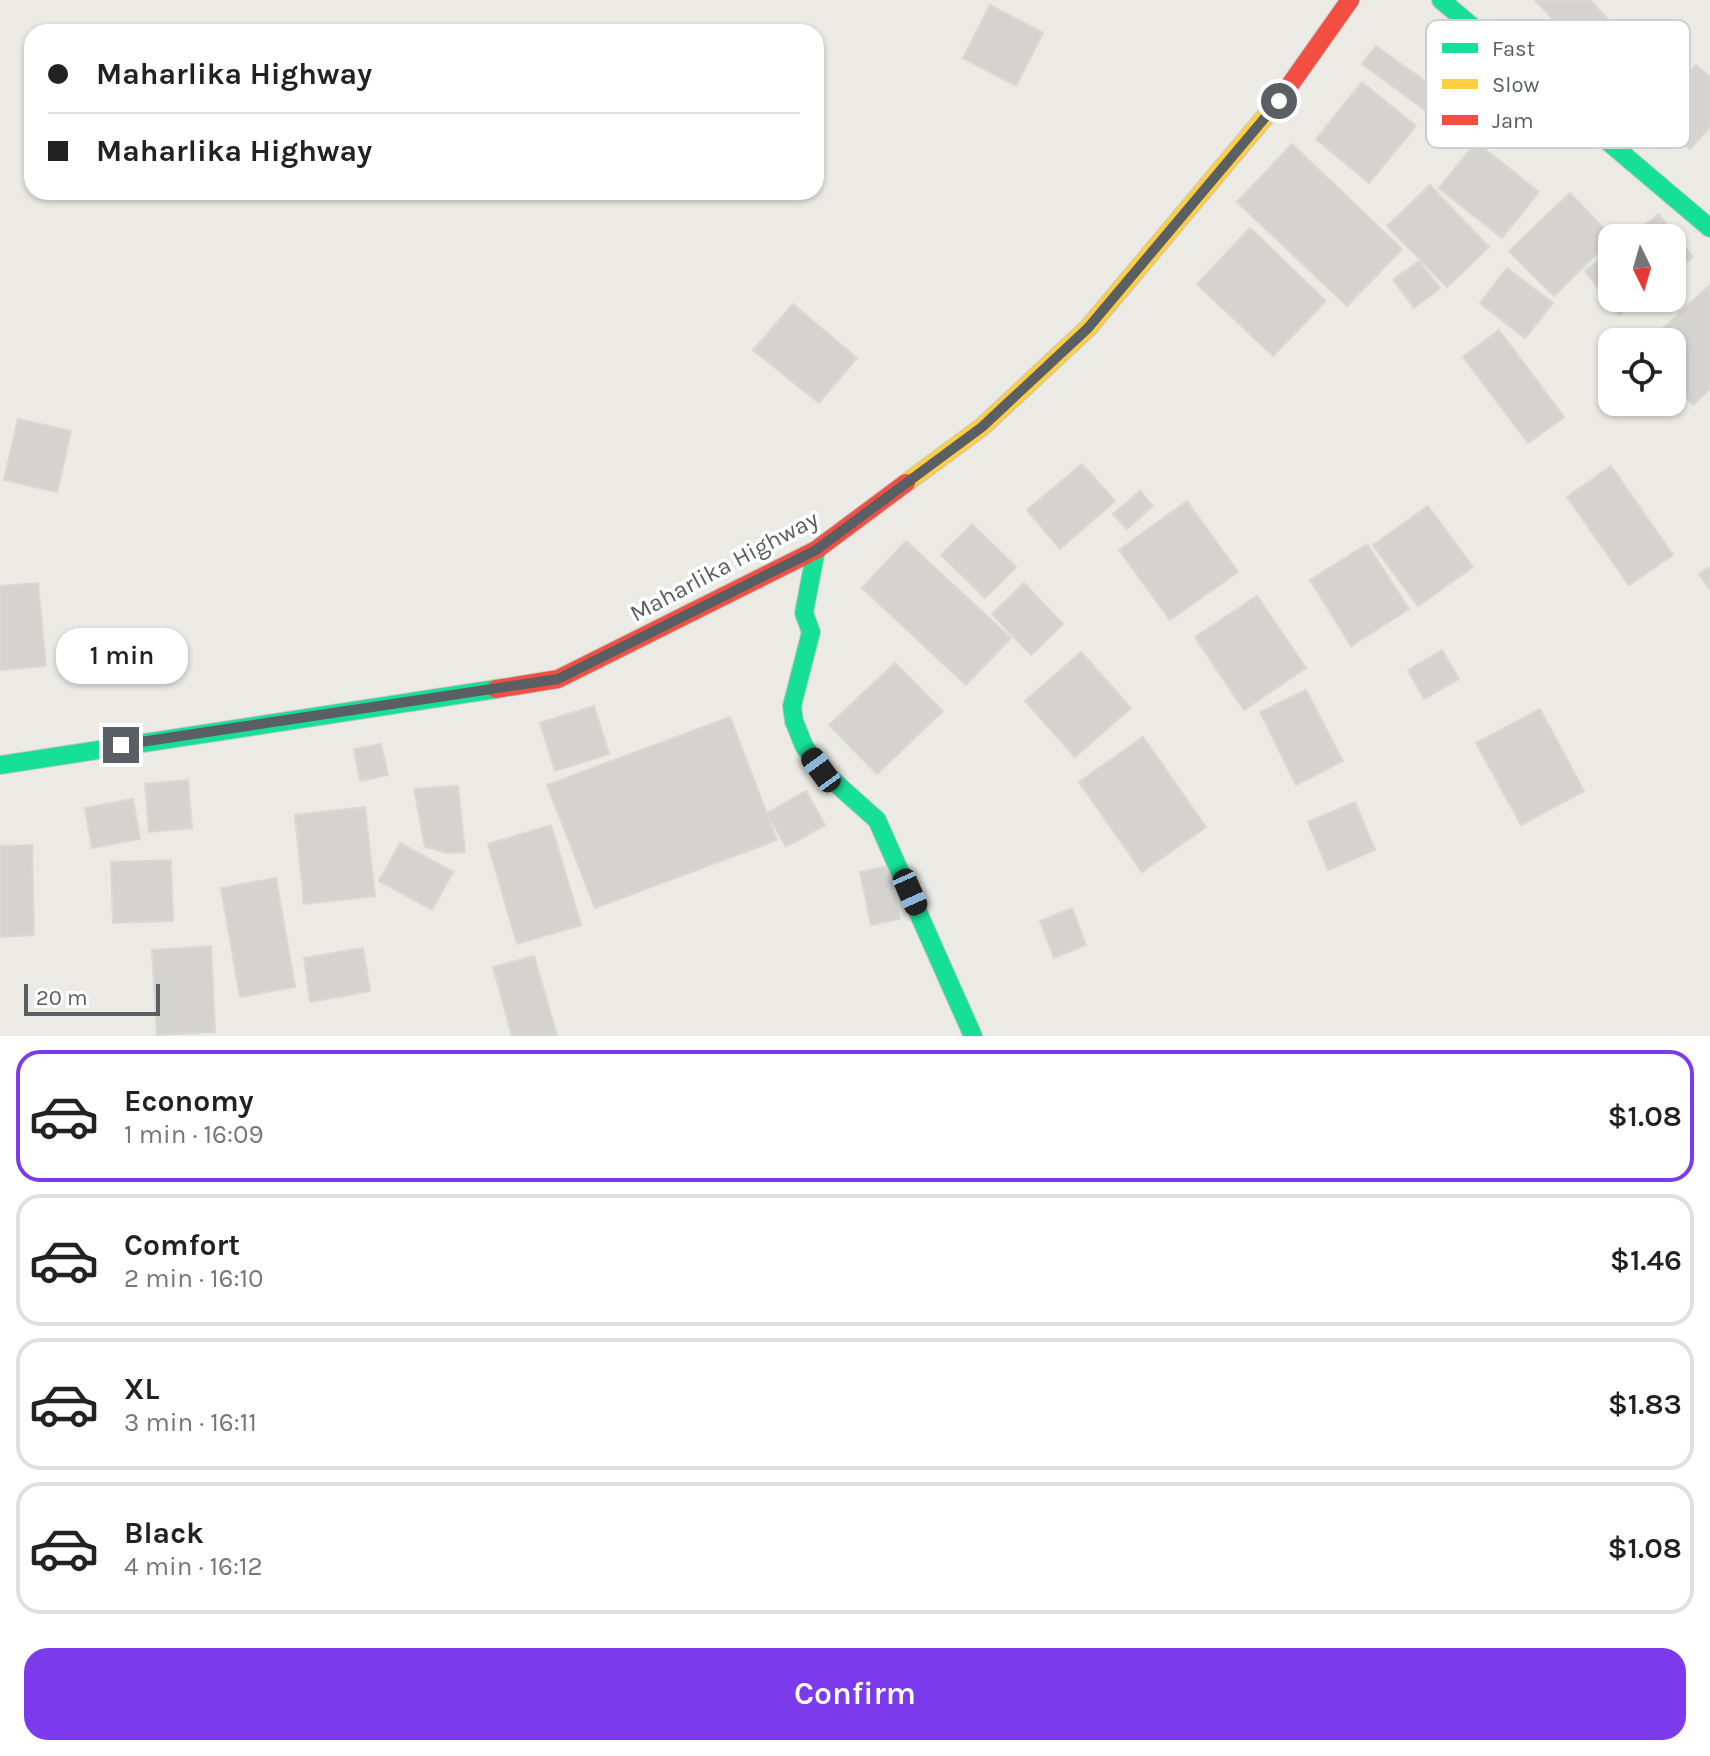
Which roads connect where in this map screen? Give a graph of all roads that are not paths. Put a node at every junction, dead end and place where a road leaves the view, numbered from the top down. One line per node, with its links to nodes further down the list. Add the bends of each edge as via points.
1 (1350, 0): 6 (main road, Maharlika Highway, via 1297,79 1088,328 982,427)
2 (1441, 0): 3 (main road)
3 (1465, 20)
4 (1616, 148): 5 (main road)
5 (1710, 228)
6 (816, 550): 7 (main road, Maharlika Highway, via 558,679); 8 (main road, via 804,613 811,632 792,706 794,721 821,770 877,820)
7 (0, 765)
8 (973, 1036)

